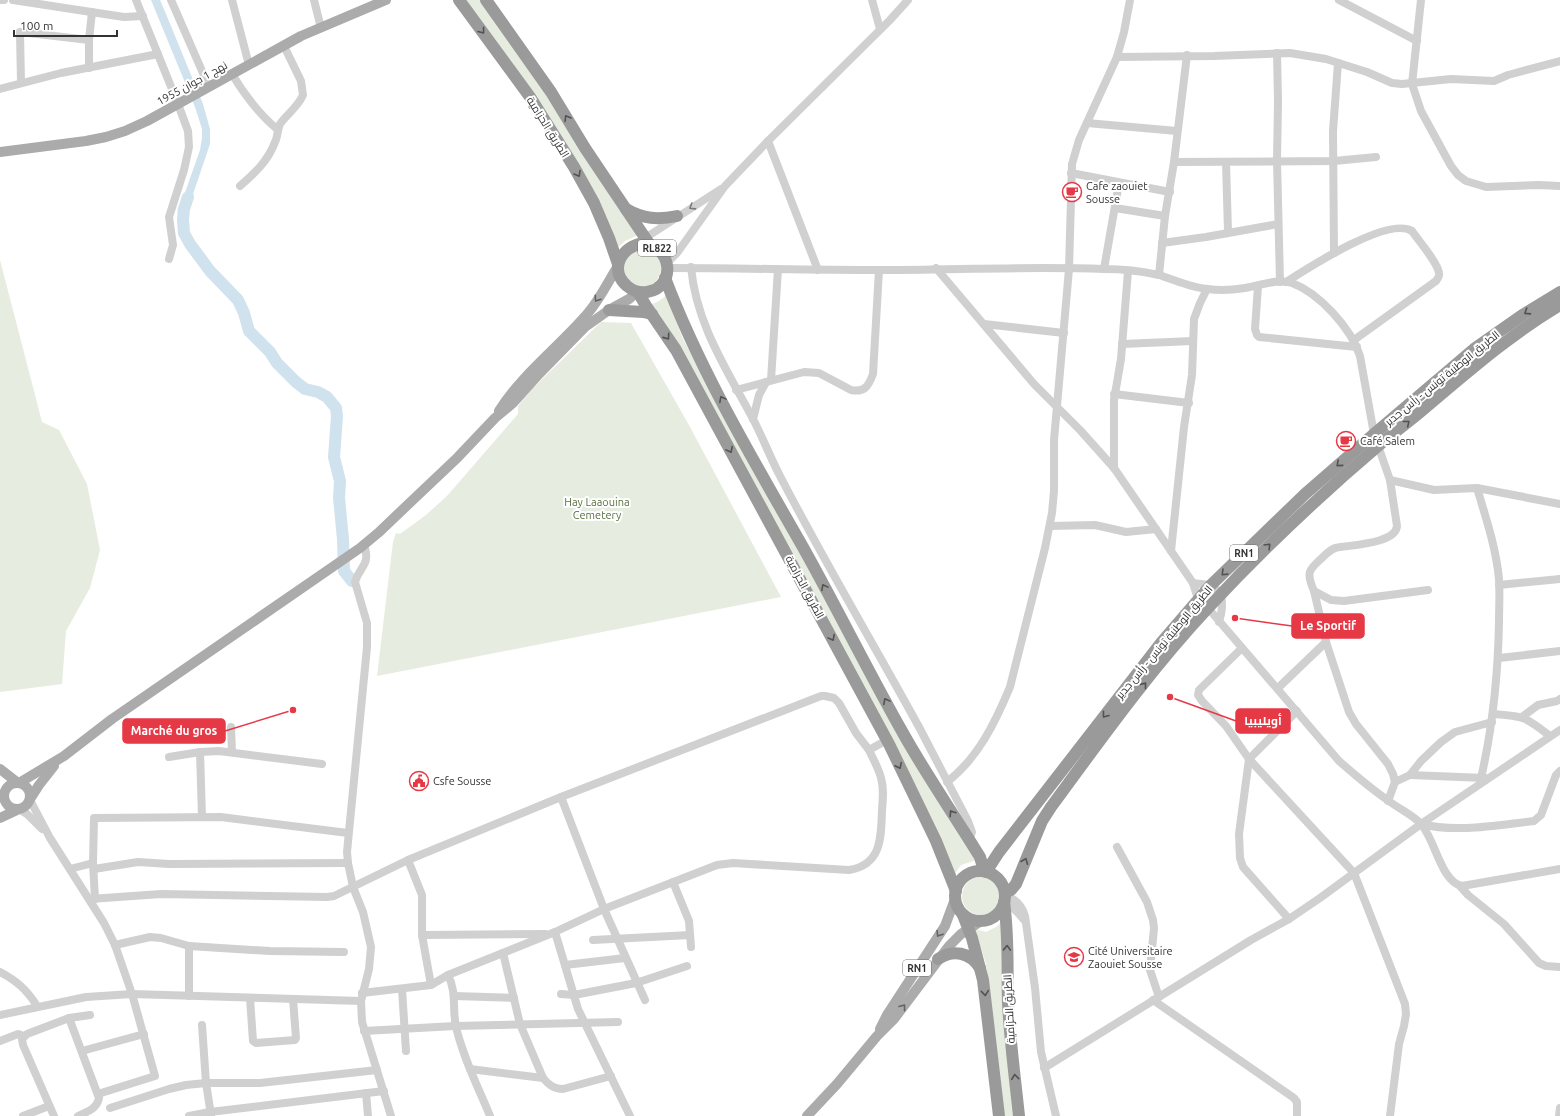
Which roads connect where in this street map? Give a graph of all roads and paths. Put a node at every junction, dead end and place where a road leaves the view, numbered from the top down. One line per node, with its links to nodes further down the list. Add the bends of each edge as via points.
1 (0, 0): 2 (street)
2 (4, 0)
3 (13, 0): 16 (street)
4 (136, 0): 18 (street)
5 (171, 0): 36 (street)
6 (232, 0): 30 (street)
7 (314, 0): 19 (street)
8 (386, 0): 19 (main road, نهج 1 جوان 1955)
9 (459, 0): 64 (highway, الطريق الحزامية, one-way to 64, via 530,97 574,167 594,203)
10 (486, 0): 54 (highway, الطريق الحزامية, one-way to 10, via 551,92)
11 (872, 0): 20 (street)
12 (908, 0): 20 (street, RL822)
13 (1130, 0): 27 (street)
14 (1339, 0): 22 (street)
15 (1421, 0): 22 (street)
16 (40, 2): 17 (street)
17 (92, 12): 18 (street, via 124,17); 21 (street)
18 (143, 16): 25 (street)
19 (321, 28): 23 (main road, نهج 1 جوان 1955)
20 (880, 30): 41 (street, RL822)
21 (89, 40): 31 (street); 33 (street, via 20,32)
22 (1417, 41): 34 (street)
23 (284, 46): 30 (main road, نهج 1 جوان 1955); 39 (street, via 301,81 303,91 302,98)
24 (1277, 53): 26 (street); 29 (street, via 1314,56); 44 (street)
25 (158, 54): 31 (street); 37 (street)
26 (1187, 55): 27 (street); 40 (street)
27 (1117, 57): 38 (street)
28 (1560, 61): 34 (street, via 1508,75 1494,82 1451,79)
29 (1338, 63): 34 (street, via 1392,83); 45 (street, via 1333,124)
30 (249, 65): 32 (main road, نهج 1 جوان 1955)
31 (89, 68): 33 (street)
32 (232, 74): 36 (main road, نهج 1 جوان 1955); 39 (street, via 238,85)
33 (21, 83): 35 (street)
34 (1412, 84): 52 (street, via 1421,110 1451,166 1466,182 1486,187)
35 (0, 89)
36 (205, 90): 37 (main road, نهج 1 جوان 1955)
37 (178, 104): 42 (main road, نهج 1 جوان 1955, via 147,121 106,137); 63 (street, via 188,131 189,147 169,217 173,241)
38 (1087, 123): 40 (street); 48 (street, via 1074,154)
39 (278, 130): 50 (street, via 276,141 262,166)
40 (1177, 131): 46 (street)
41 (768, 141): 51 (street, RL822); 71 (street)
42 (0, 152)
43 (1376, 157): 45 (street)
44 (1276, 161): 45 (street); 47 (street); 58 (street)
45 (1334, 161): 62 (street)
46 (1174, 162): 47 (street); 53 (street)
47 (1226, 162): 59 (street)
48 (1071, 174): 49 (street); 68 (street)
49 (1119, 183): 53 (street); 55 (street)
50 (240, 186)
51 (725, 186): 56 (street, RL822, one-way to 56); 70 (street, RL822)
52 (1560, 186)
53 (1170, 192): 57 (street)
54 (624, 207): 56 (highway, via 644,217); 60 (highway, الطريق الحزامية)
55 (1114, 208): 57 (street); 69 (street)
56 (677, 216): 60 (street, RL822)
57 (1165, 216): 61 (street)
58 (1278, 224): 59 (street); 75 (street)
59 (1228, 232): 61 (street)
60 (647, 241): 64 (highway, RL822, via 624,253); 70 (highway, الطريق الحزامية / RL822, via 661,252)
61 (1162, 243): 74 (street)
62 (1334, 253): 75 (street); 86 (street, via 1369,237 1398,228 1408,228 1440,275 1436,281)
63 (169, 259)
64 (618, 265): 78 (highway, الطريق الحزامية, via 624,283); 93 (main road, one-way to 93, via 588,312 532,368 507,398)
65 (691, 267): 67 (street); 70 (street); 89 (street, via 702,319)
66 (936, 268): 68 (street); 72 (street); 83 (street)
67 (778, 269): 71 (street); 88 (street)
68 (1069, 269): 69 (street); 84 (street)
69 (1104, 269): 73 (street)
70 (667, 270): 78 (highway, RL822, via 657,288); 154 (highway, الطريق الحزامية, one-way to 70, via 902,732 810,559 750,454 692,343)
71 (818, 270): 72 (street)
72 (879, 270): 88 (street, via 873,374 866,388 851,390 819,373 812,372)
73 (1128, 270): 74 (street); 87 (street)
74 (1159, 275): 77 (street)
75 (1283, 282): 76 (street); 86 (street, via 1307,290 1316,296)
76 (1258, 286): 77 (street); 86 (street, via 1255,330 1259,337)
77 (1207, 289): 85 (street, via 1196,315)
78 (638, 292): 81 (main road); 82 (highway, الطريق الحزامية)
79 (1560, 292): 95 (highway, الطريق الوطنية تونس - رأس جدير / RN1, one-way to 95, via 1474,349)
80 (1558, 307): 96 (highway, الطريق الوطنية تونس - رأس جدير / RN1, one-way to 80, via 1477,363)
81 (609, 310): 82 (highway); 93 (main road, via 585,327 513,403)
82 (652, 314): 128 (highway, الطريق الحزامية, one-way to 128, via 676,350)
83 (984, 324): 84 (street); 92 (street, via 1034,384)
84 (1064, 333): 92 (street)
85 (1193, 341): 87 (street); 91 (street)
86 (1356, 343): 95 (street)
87 (1122, 344): 90 (street)
88 (768, 381): 89 (street); 94 (street, via 759,395)
89 (736, 390): 94 (street)
90 (1114, 394): 91 (street); 97 (street)
91 (1189, 403): 104 (street, via 1184,427)
92 (1058, 407): 97 (street); 101 (street)
93 (495, 418): 103 (main road, via 447,468)
94 (753, 419): 141 (street, via 779,474)
95 (1374, 434): 96 (street); 109 (highway, الطريق الوطنية تونس - رأس جدير / RN1, one-way to 109, via 1305,494)
96 (1378, 446): 98 (street); 112 (highway, الطريق الوطنية تونس - رأس جدير / RN1, one-way to 96, via 1284,530)
97 (1114, 468): 102 (street)
98 (1390, 480): 99 (street, via 1434,490); 111 (street, via 1397,526 1395,532 1391,536 1365,544 1331,550 1310,568 1308,576)
99 (1477, 488): 100 (street); 107 (street, via 1495,551)
100 (1560, 504)
101 (1050, 526): 102 (street, via 1095,525 1126,532); 141 (street, via 1010,687 1003,705 975,755)
102 (1156, 529): 104 (street)
103 (362, 546): 132 (main road, via 112,718); 152 (street, via 367,558 355,582 366,623 367,647)
104 (1171, 551): 106 (street)
105 (1560, 579): 107 (street); 108 (street)
106 (1193, 583): 109 (street); 113 (street)
107 (1499, 585): 119 (street)
108 (1560, 585)
109 (1211, 586): 112 (street); 113 (highway, الطريق الوطنية تونس - رأس جدير / RN1)
110 (1428, 590): 111 (street, via 1344,601 1331,600)
111 (1314, 591): 116 (street)
112 (1221, 595): 114 (highway, الطريق الوطنية تونس - رأس جدير / RN1); 115 (street, via 1223,601)
113 (1198, 599): 114 (street); 155 (highway, الطريق الوطنية تونس - رأس جدير / RN1, one-way to 155)
114 (1208, 608): 115 (street); 168 (highway, الطريق الوطنية تونس - رأس جدير / RN1, one-way to 114, via 1016,884 1042,821 1051,807 1112,724)
115 (1219, 622): 117 (street)
116 (1326, 642): 120 (street); 142 (street, via 1349,712 1388,764)
117 (1242, 648): 120 (street); 134 (street, via 1198,692 1202,701 1226,726)
118 (1560, 651): 119 (street)
119 (1499, 658): 124 (street)
120 (1278, 688): 122 (street)
121 (1560, 699): 123 (street, via 1534,707)
122 (1297, 711): 134 (street); 147 (street, via 1340,761)
123 (1522, 717): 124 (street); 127 (street)
124 (1493, 718): 138 (street, via 1455,732 1441,742); 139 (street)
125 (231, 728): 131 (street)
126 (1560, 730): 127 (street)
127 (1550, 736): 139 (street)
128 (887, 740): 129 (street); 167 (highway, الطريق الحزامية, one-way to 167, via 936,841)
129 (869, 750): 145 (street, via 839,703 834,698 821,696); 164 (street, via 881,778 882,824 876,852 860,869 733,863 717,865)
130 (200, 752): 131 (street); 133 (street); 149 (street)
131 (232, 752): 135 (street)
132 (64, 756): 143 (main road); 146 (main road, via 46,776)
133 (169, 757)
134 (1249, 759): 163 (street); 172 (street, via 1239,834 1240,858 1250,876)
135 (322, 764)
136 (0, 769): 143 (main road)
137 (1560, 771): 151 (street, via 1556,775 1541,816 1534,821 1442,828)
138 (1410, 774): 139 (street); 142 (street)
139 (1484, 778): 151 (street)
140 (0, 782): 144 (main road)
141 (947, 782): 154 (street, via 971,827)
142 (1394, 782): 147 (street)
143 (18, 783): 144 (main road, via 11,784); 146 (main road, via 27,787)
144 (3, 797): 148 (main road, via 9,807)
145 (561, 797): 157 (street); 170 (street)
146 (30, 800): 148 (main road, via 26,806); 153 (street)
147 (1388, 801): 151 (street)
148 (18, 809): 150 (main road); 153 (street)
149 (202, 817): 152 (street, via 221,817); 159 (street, via 94,818)
150 (0, 818)
151 (1421, 824): 163 (street); 165 (street, via 1430,838 1440,865)
152 (348, 833): 158 (street)
153 (50, 838): 160 (street)
154 (971, 843): 155 (highway, via 978,848 989,850); 162 (highway, الطريق الحزامية)
155 (1005, 844): 162 (highway, الطريق الوطنية تونس - رأس جدير / RN1)
156 (1117, 847): 204 (street, via 1147,902 1153,920 1150,970)
157 (408, 860): 166 (street); 176 (street, via 422,895)
158 (348, 863): 159 (street, via 149,862); 166 (street)
159 (93, 866): 160 (street); 169 (street)
160 (70, 869): 169 (street)
161 (1560, 869): 165 (street)
162 (985, 871): 167 (highway, RN1, via 963,878); 168 (highway, via 1001,882)
163 (1354, 873): 172 (street); 250 (street, via 1405,1004 1406,1014 1398,1044)
164 (673, 882): 170 (street); 177 (street, via 689,920)
165 (1460, 886): 189 (street, via 1504,924 1540,963)
166 (353, 887): 169 (street, via 327,897 161,894); 201 (street, via 370,937 369,969)
167 (955, 895): 171 (highway, via 959,910); 220 (main road, RN1, one-way to 220, via 945,926 886,1015)
168 (1005, 898): 173 (highway, RN1, via 996,916); 225 (street, via 1025,922); 247 (highway, الطريق الحزامية, one-way to 168, via 1010,1035)
169 (93, 899): 180 (street)
170 (604, 909): 175 (street); 178 (street)
171 (964, 915): 173 (highway); 174 (highway, الطريق الحزامية)
172 (1289, 919): 204 (street)
173 (981, 921): 174 (main road, RN1)
174 (968, 929): 186 (main road, RN1); 190 (highway, الطريق الحزامية)
175 (553, 933): 176 (street); 184 (street); 187 (street)
176 (422, 935): 194 (street)
177 (690, 935): 178 (street); 182 (street)
178 (617, 939): 179 (street); 185 (street)
179 (593, 940)
180 (115, 945): 181 (street, via 161,938); 196 (street)
181 (189, 946): 183 (street); 199 (street)
182 (691, 947)
183 (344, 952)
184 (503, 953): 192 (street); 203 (street)
185 (625, 958): 187 (street); 193 (street)
186 (938, 959): 190 (highway, via 949,954 961,954 973,959); 220 (main road, RN1, one-way to 186, via 894,1019)
187 (565, 965): 198 (street)
188 (687, 966): 193 (street)
189 (1560, 967)
190 (980, 969): 246 (highway, الطريق الحزامية, one-way to 246)
191 (0, 972): 207 (street, via 25,988)
192 (448, 975): 194 (street); 200 (street)
193 (636, 983): 198 (street); 206 (street)
194 (431, 985): 195 (street)
195 (402, 988): 201 (street); 216 (street)
196 (132, 994): 199 (street); 207 (street, via 86,996); 218 (street)
197 (561, 994): 198 (street)
198 (574, 995): 213 (street)
199 (189, 996): 202 (street)
200 (454, 996): 203 (street); 215 (street)
201 (362, 997): 205 (street); 217 (street, via 360,1012)
202 (250, 998): 205 (street); 205 (street, via 253,1041 256,1043 295,1040)
203 (514, 998): 212 (street)
204 (1156, 998): 225 (street); 249 (street, via 1294,1098)
205 (293, 999)
206 (645, 1000)
207 (37, 1006): 208 (street)
208 (0, 1015)
209 (90, 1015): 210 (street)
210 (69, 1018): 219 (street); 222 (street)
211 (618, 1022): 213 (street)
212 (520, 1024): 213 (street); 215 (street); 228 (street)
213 (585, 1024): 227 (street)
214 (202, 1025): 229 (street)
215 (456, 1026): 216 (street); 224 (street)
216 (405, 1029): 217 (street); 223 (street)
217 (364, 1031): 226 (street)
218 (144, 1034): 222 (street); 232 (street, via 155,1076)
219 (24, 1036): 221 (street, via 18,1034); 233 (street, via 23,1045)
220 (877, 1036): 245 (main road, RN1)
221 (0, 1041)
222 (82, 1051): 232 (street)
223 (406, 1051)
224 (470, 1068): 228 (street); 243 (street)
225 (1044, 1068): 248 (street)
226 (377, 1070): 229 (street, via 260,1083); 230 (street)
227 (611, 1076): 228 (street, via 557,1089); 244 (street)
228 (543, 1078)
229 (206, 1083): 234 (street, via 169,1089); 236 (street)
230 (384, 1091): 231 (street); 242 (street)
231 (366, 1093): 236 (street); 241 (street)
232 (98, 1094): 239 (street, via 98,1102 94,1108)
233 (49, 1106): 237 (street); 238 (street)
234 (110, 1108)
235 (1560, 1108): 251 (street)
236 (210, 1114): 240 (street)
237 (23, 1116)
238 (54, 1116)
239 (78, 1116)
240 (189, 1116)
241 (368, 1116)
242 (391, 1116)
243 (490, 1116)
244 (630, 1116)
245 (807, 1116)
246 (999, 1116)
247 (1019, 1116)
248 (1056, 1116)
249 (1296, 1116)
250 (1390, 1116)
251 (1559, 1116)

